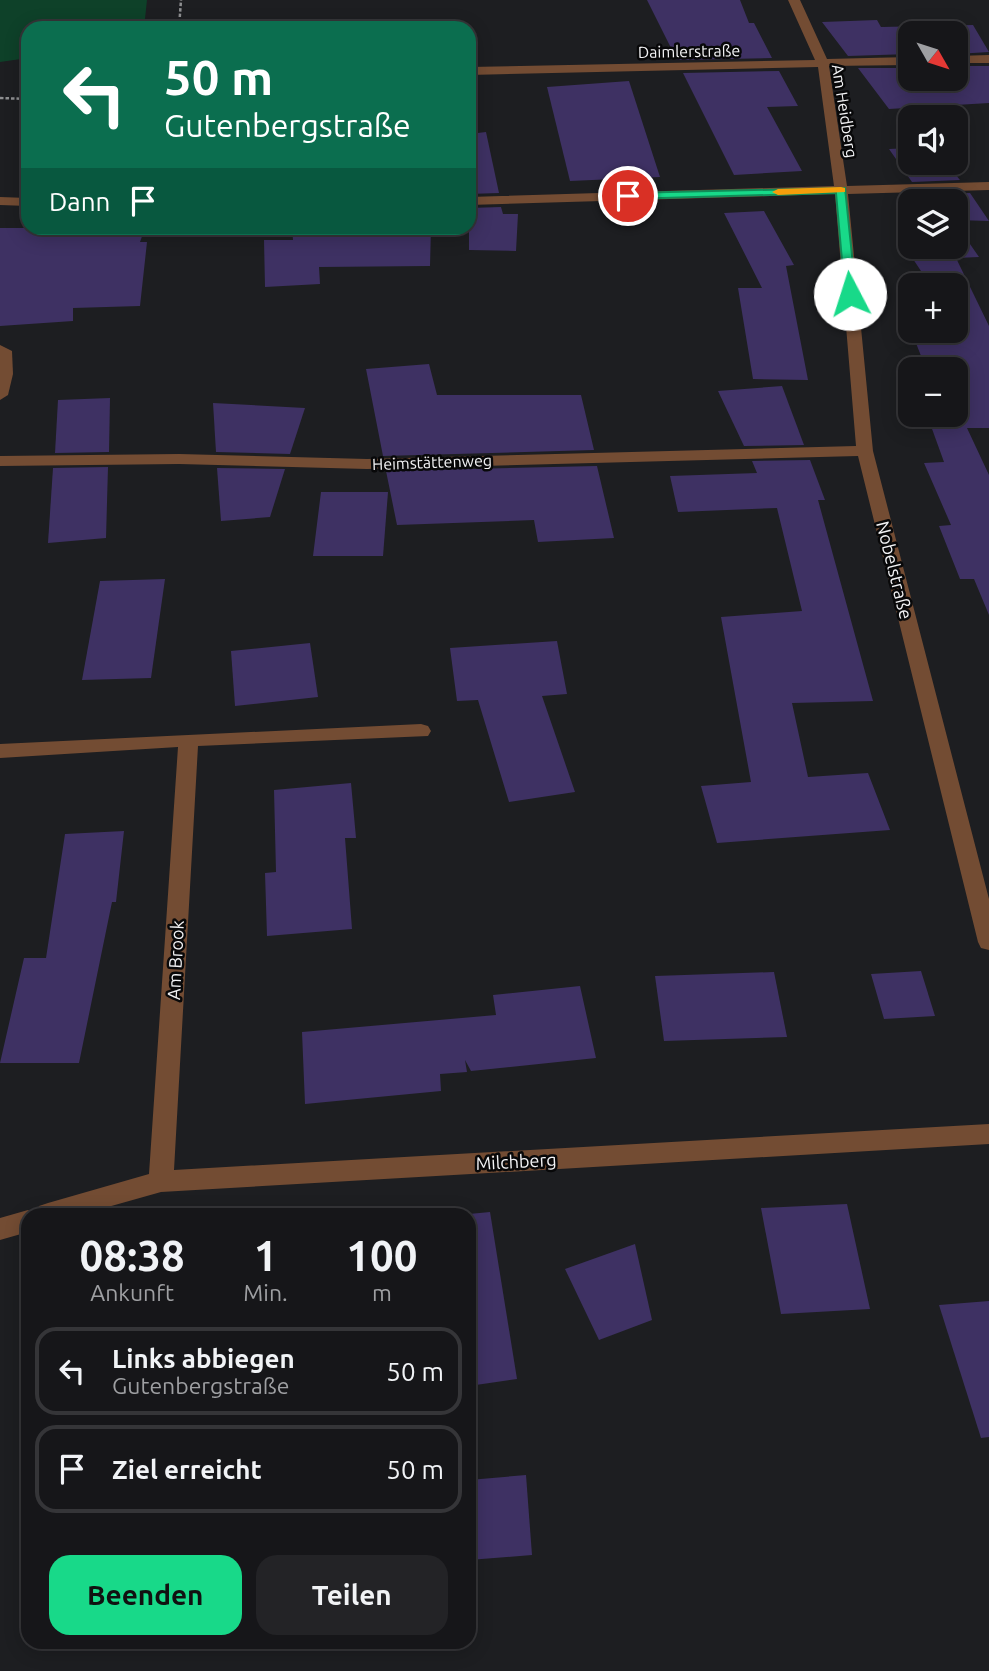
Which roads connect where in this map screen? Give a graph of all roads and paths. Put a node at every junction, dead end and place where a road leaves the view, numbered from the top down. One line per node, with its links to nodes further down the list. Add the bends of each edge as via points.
1 (181, 0): 3 (path)
2 (794, 0): 7 (street, Am Heidberg)
3 (179, 21)
4 (989, 59): 5 (street)
5 (968, 60)
6 (898, 61): 7 (street, Daimlerstraße)
7 (823, 63): 8 (street, Daimlerstraße); 12 (street, Am Heidberg)
8 (476, 71)
9 (0, 98): 10 (path)
10 (21, 99)
11 (989, 186): 12 (street)
12 (841, 190): 14 (street); 18 (street, Nobelstraße)
13 (0, 201): 15 (street)
14 (476, 201)
15 (21, 202)
16 (0, 349): 17 (street, via 4,351 5,374)
17 (0, 395)
18 (865, 451): 19 (street, Heimstättenweg, via 367,464 179,458); 23 (street, Nobelstraße)
19 (0, 461)
20 (421, 731): 21 (street)
21 (188, 740): 22 (street); 25 (street, Am Brook)
22 (0, 751)
23 (989, 942)
24 (989, 1134): 25 (street, Milchberg)
25 (161, 1181): 26 (street, Milchberg)
26 (69, 1208)
27 (21, 1223): 28 (street)
28 (0, 1229)

